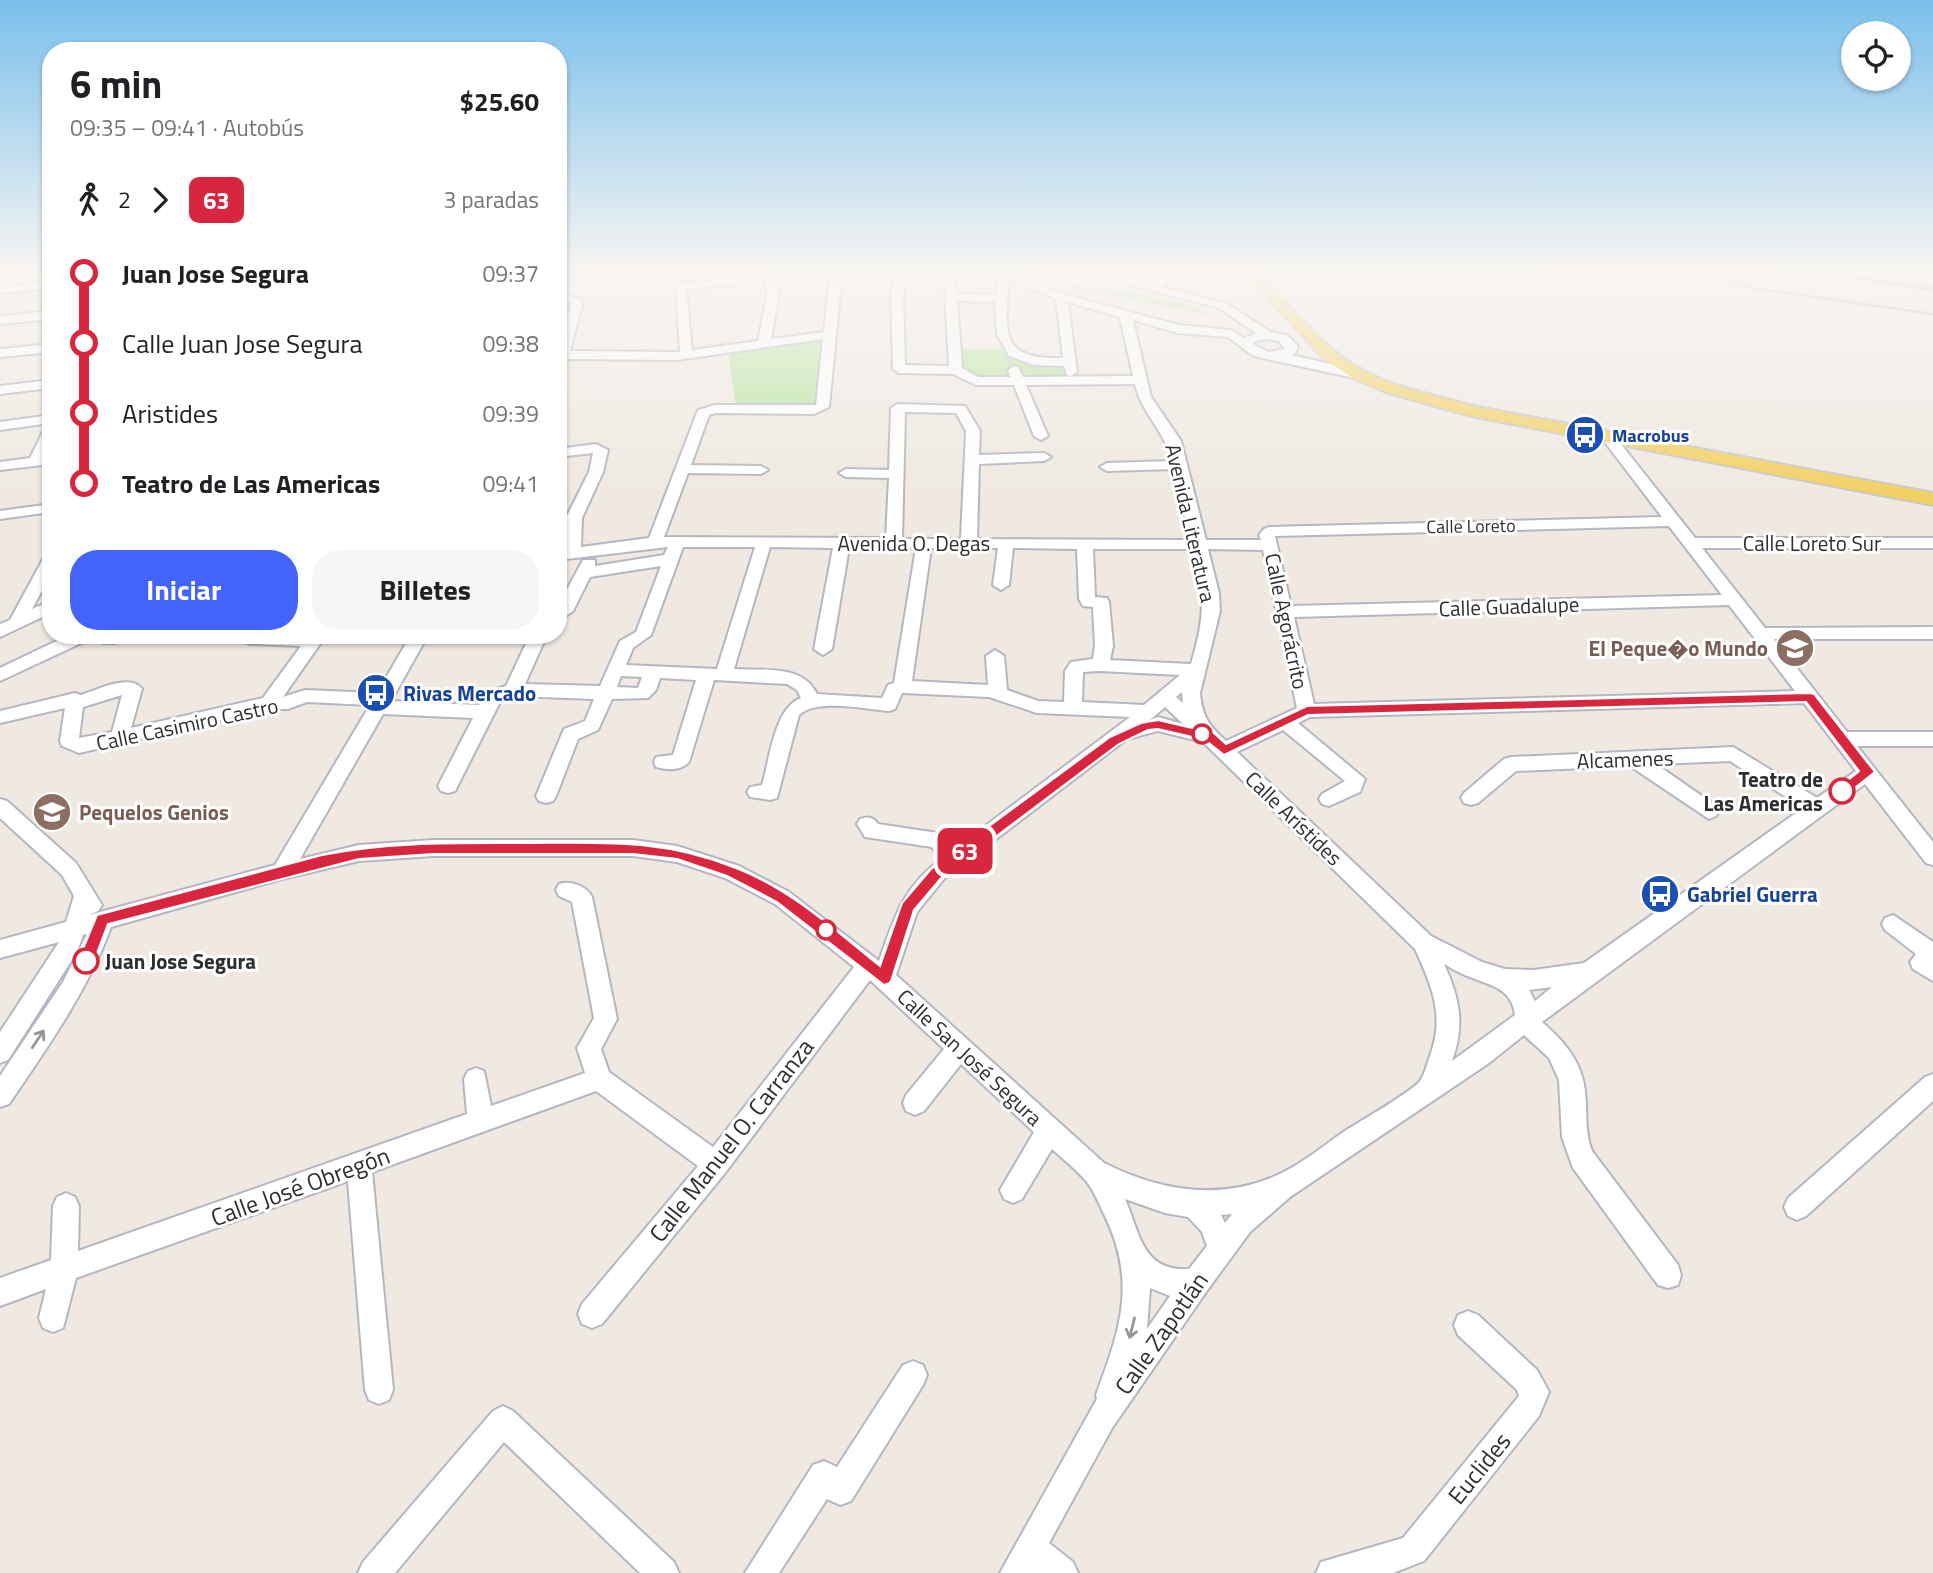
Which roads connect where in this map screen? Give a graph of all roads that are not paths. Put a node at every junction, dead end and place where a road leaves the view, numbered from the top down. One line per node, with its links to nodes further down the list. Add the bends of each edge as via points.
1 (685, 347): 15 (street)
2 (732, 347): 15 (street)
3 (827, 347): 39 (street, via 819,410 709,410)
4 (899, 347): 19 (street, via 900,369)
5 (954, 347): 19 (street)
6 (1009, 347): 17 (street)
7 (1067, 347): 18 (street)
8 (1133, 347): 22 (street, Avenida Literatura)
9 (1322, 347): 20 (main road)
10 (1250, 348): 16 (street)
11 (1292, 348): 16 (street); 20 (street)
12 (42, 349): 13 (street)
13 (0, 353)
14 (567, 355): 15 (street)
15 (686, 355)
16 (1279, 356): 20 (street)
17 (1019, 358): 18 (street); 23 (street, via 1013,368)
18 (1068, 362): 21 (street)
19 (956, 370): 23 (street, via 976,381)
20 (1359, 375): 29 (main road, via 1432,401)
21 (1073, 380): 22 (street); 23 (street)
22 (1141, 380): 37 (street, Avenida Literatura, via 1144,397 1174,441)
23 (1018, 381): 28 (street)
24 (42, 385): 25 (street)
25 (0, 390)
26 (42, 420): 27 (street)
27 (0, 426)
28 (1041, 436)
29 (1608, 437): 43 (main road); 46 (street)
30 (42, 448): 35 (street)
31 (567, 452): 59 (street, via 601,450 574,518)
32 (1044, 457): 33 (street)
33 (972, 460): 42 (street, via 973,431 960,409 898,408); 53 (street)
34 (42, 461): 35 (street)
35 (35, 462): 36 (street)
36 (0, 466)
37 (1180, 466): 38 (street); 58 (street, Avenida Literatura)
38 (1107, 467)
39 (681, 469): 40 (street); 48 (street)
40 (761, 470)
41 (846, 473): 42 (street)
42 (896, 474): 51 (street)
43 (1933, 499)
44 (42, 509): 45 (street)
45 (0, 515)
46 (1673, 521): 47 (street, Calle Loreto); 55 (street)
47 (1270, 538): 58 (street, Avenida O. Degas); 70 (street, Calle Agorácrito)
48 (655, 542): 60 (street, Avenida O. Degas); 61 (street, Avenida O. Degas)
49 (764, 543): 50 (street, Avenida O. Degas); 61 (street, Avenida O. Degas); 84 (street)
50 (842, 543): 51 (street, Avenida O. Degas); 63 (street)
51 (894, 543): 52 (street, Avenida O. Degas)
52 (924, 543): 53 (street, Avenida O. Degas); 88 (street)
53 (969, 543): 54 (street, Avenida O. Degas)
54 (1006, 543): 57 (street, Avenida O. Degas); 66 (street)
55 (1690, 543): 56 (street, Calle Loreto Sur); 67 (street)
56 (1933, 543)
57 (1085, 544): 58 (street, Avenida O. Degas); 80 (street, via 1087,599 1101,602 1102,607)
58 (1198, 544): 82 (street, Avenida Literatura, via 1212,611)
59 (567, 550)
60 (594, 550): 62 (street, Avenida O. Degas); 65 (street)
61 (674, 551): 65 (street); 81 (street, via 643,635 626,645)
62 (567, 554)
63 (837, 566): 78 (street)
64 (42, 573): 71 (street)
65 (584, 573): 68 (street)
66 (1001, 585)
67 (1734, 600): 70 (street, Calle Guadalupe); 73 (street)
68 (567, 608)
69 (42, 610): 71 (street)
70 (1285, 612): 98 (street, Calle Agorácrito)
71 (8, 627)
72 (1933, 633): 73 (street)
73 (1761, 634): 91 (street)
74 (66, 644): 85 (street)
75 (312, 644): 94 (street)
76 (416, 644): 95 (street)
77 (534, 644): 86 (street)
78 (823, 649)
79 (995, 656): 89 (street)
80 (1100, 664): 82 (street); 96 (street, via 1077,666)
81 (615, 670): 83 (street); 87 (street)
82 (1197, 670): 90 (street); 103 (street, Avenida Literatura, via 1192,706)
83 (653, 671): 84 (street); 87 (street, via 642,694)
84 (715, 673): 92 (street, via 790,678 804,686); 108 (street, via 682,757 678,762)
85 (0, 675)
86 (504, 693): 87 (street); 99 (street)
87 (605, 693): 112 (street, via 592,724 568,739)
88 (895, 694): 89 (street); 92 (street)
89 (998, 694): 96 (street, via 1037,707)
90 (1164, 696): 97 (street); 103 (street, Calle Arístides)
91 (1810, 697): 98 (street); 104 (street)
92 (811, 699): 111 (street, via 794,707 770,793)
93 (74, 703): 100 (street, via 75,699); 102 (street, Calle Casimiro Castro, via 72,744); 102 (street, via 130,687)
94 (269, 703): 95 (street, Calle Casimiro Castro, via 288,703 305,696); 102 (street, Calle Casimiro Castro)
95 (381, 703): 99 (street, Calle Casimiro Castro); 121 (street)
96 (1073, 709): 97 (street)
97 (1147, 711): 106 (street)
98 (1307, 711): 101 (street)
99 (484, 712): 110 (street)
100 (0, 718)
101 (1285, 722): 103 (street); 113 (street, via 1355,779 1353,787)
102 (120, 735)
103 (1211, 738): 106 (street, via 1158,724); 127 (street, Calle Arístides)
104 (1842, 739): 105 (street); 109 (street)
105 (1933, 739)
106 (1114, 740): 120 (street)
107 (1634, 759): 114 (street, Alcamenes, via 1510,764); 116 (street, Alcamenes, via 1733,754); 117 (street)
108 (663, 762)
109 (1868, 772): 116 (street); 119 (street)
110 (448, 786)
111 (757, 792)
112 (546, 796)
113 (1329, 799)
114 (1471, 799)
115 (0, 806): 123 (street, via 69,869)
116 (1818, 808): 132 (street)
117 (1709, 811)
118 (867, 824): 120 (street, via 872,831 938,841)
119 (1933, 857)
120 (954, 859): 130 (street, via 908,908)
121 (282, 870): 124 (street, Calle San José Segura); 130 (street, Calle San José Segura, via 359,853 433,848 633,848 677,854 732,872 782,898)
122 (566, 890): 141 (street, via 582,897 606,1019 589,1048)
123 (85, 896): 124 (street); 126 (street)
124 (103, 919): 126 (street, Calle San José Segura); 144 (street, one-way to 124, via 75,984)
125 (1893, 924): 131 (street, via 1928,951 1928,960 1921,962)
126 (74, 928): 128 (street, Calle San José Segura); 138 (street, via 57,966)
127 (1423, 943): 129 (street, Calle Arístides); 134 (street, Calle Arístides)
128 (0, 949)
129 (1476, 970): 133 (street); 134 (street, via 1457,976)
130 (877, 971): 137 (street, Calle San José Segura); 148 (street, Calle Manuel O. Carranza)
131 (1933, 971)
132 (1588, 972): 133 (street); 135 (street)
133 (1505, 979): 135 (street, via 1524,1000)
134 (1448, 994): 136 (street)
135 (1526, 1022): 139 (street); 160 (street, via 1557,1050 1571,1080 1574,1137 1582,1159)
136 (1450, 1037): 139 (street); 143 (street)
137 (960, 1047): 145 (street); 147 (street, Calle San José Segura)
138 (0, 1052)
139 (1481, 1055): 143 (street)
140 (477, 1079): 146 (street)
141 (599, 1079): 146 (street, Calle José Obregón); 148 (street)
142 (1933, 1085): 156 (street)
143 (1428, 1089): 151 (street)
144 (0, 1096)
145 (915, 1103)
146 (480, 1122): 149 (street, Calle José Obregón)
147 (1049, 1130): 150 (street, Calle San José Segura); 152 (street)
148 (716, 1164): 163 (street, Calle Manuel O. Carranza)
149 (359, 1165): 159 (street, Calle José Obregón); 167 (street)
150 (1095, 1172): 153 (street, Calle San José Segura); 157 (street, Calle San José Segura, via 1113,1201)
151 (1281, 1188): 154 (street, via 1239,1201); 158 (street, Calle Zapotlán, via 1241,1223)
152 (1013, 1189)
153 (1159, 1199): 154 (street); 157 (street, via 1132,1213)
154 (1194, 1204): 158 (street, via 1212,1224)
155 (66, 1206): 159 (street)
156 (1797, 1207)
157 (1131, 1247): 161 (street, via 1152,1276 1174,1284); 168 (street, Calle Zapotlán, one-way to 168, via 1138,1286 1134,1324)
158 (1221, 1250): 161 (street, Calle Zapotlán)
159 (64, 1270): 162 (street, Calle José Obregón); 164 (street)
160 (1668, 1275)
161 (1196, 1282): 168 (street, Calle Zapotlán)
162 (0, 1292)
163 (592, 1314)
164 (53, 1318)
165 (1468, 1325): 174 (street, Euclides, via 1527,1380 1535,1392 1529,1406 1413,1550)
166 (913, 1375): 172 (street, via 840,1490 824,1476)
167 (379, 1390)
168 (1102, 1418): 169 (street, Calle Zapotlán)
169 (1023, 1560): 173 (street)
170 (374, 1573): 171 (street, via 503,1421)
171 (663, 1573)
172 (761, 1573)
173 (1062, 1573)
174 (1332, 1573)

